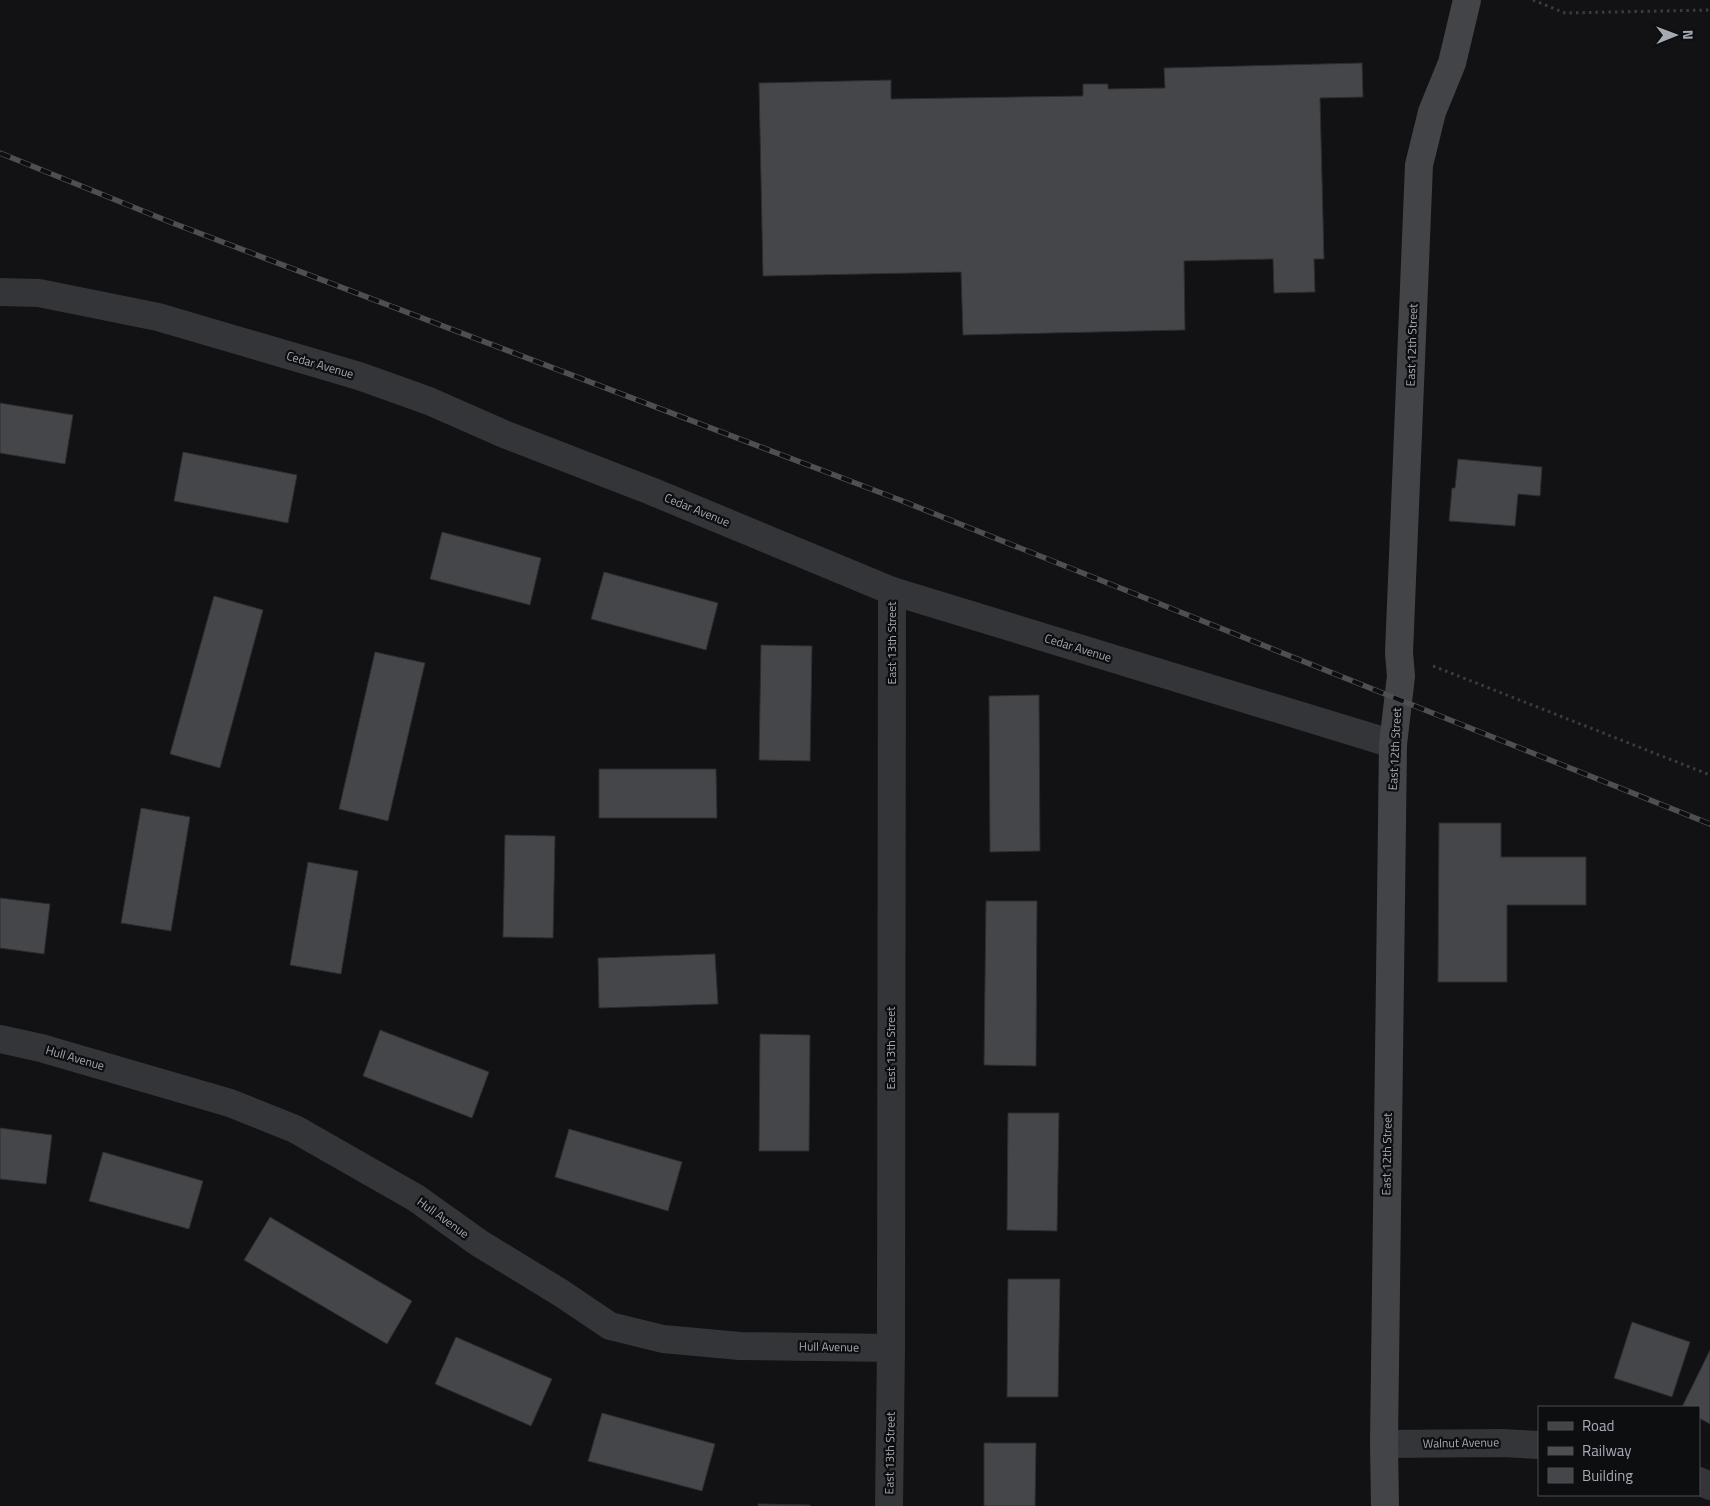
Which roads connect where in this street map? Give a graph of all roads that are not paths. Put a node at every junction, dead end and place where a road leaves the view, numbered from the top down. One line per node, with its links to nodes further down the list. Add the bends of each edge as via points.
1 (1466, 0): 4 (main road, East 12th Street, via 1452,63 1432,112 1420,164 1401,676)
2 (0, 292): 3 (street, Cedar Avenue, via 39,293 158,317 359,376 429,401)
3 (892, 591): 4 (street, Cedar Avenue); 6 (street, East 13th Street)
4 (1393, 744): 7 (main road, East 12th Street)
5 (0, 1039): 6 (street, Hull Avenue, via 230,1102 295,1128 416,1198 479,1243 610,1326 663,1339 730,1345)
6 (891, 1348): 9 (street, East 13th Street)
7 (1384, 1444): 8 (street, Walnut Avenue); 10 (main road, East 12th Street)
8 (1538, 1445)
9 (889, 1506)
10 (1384, 1506)

